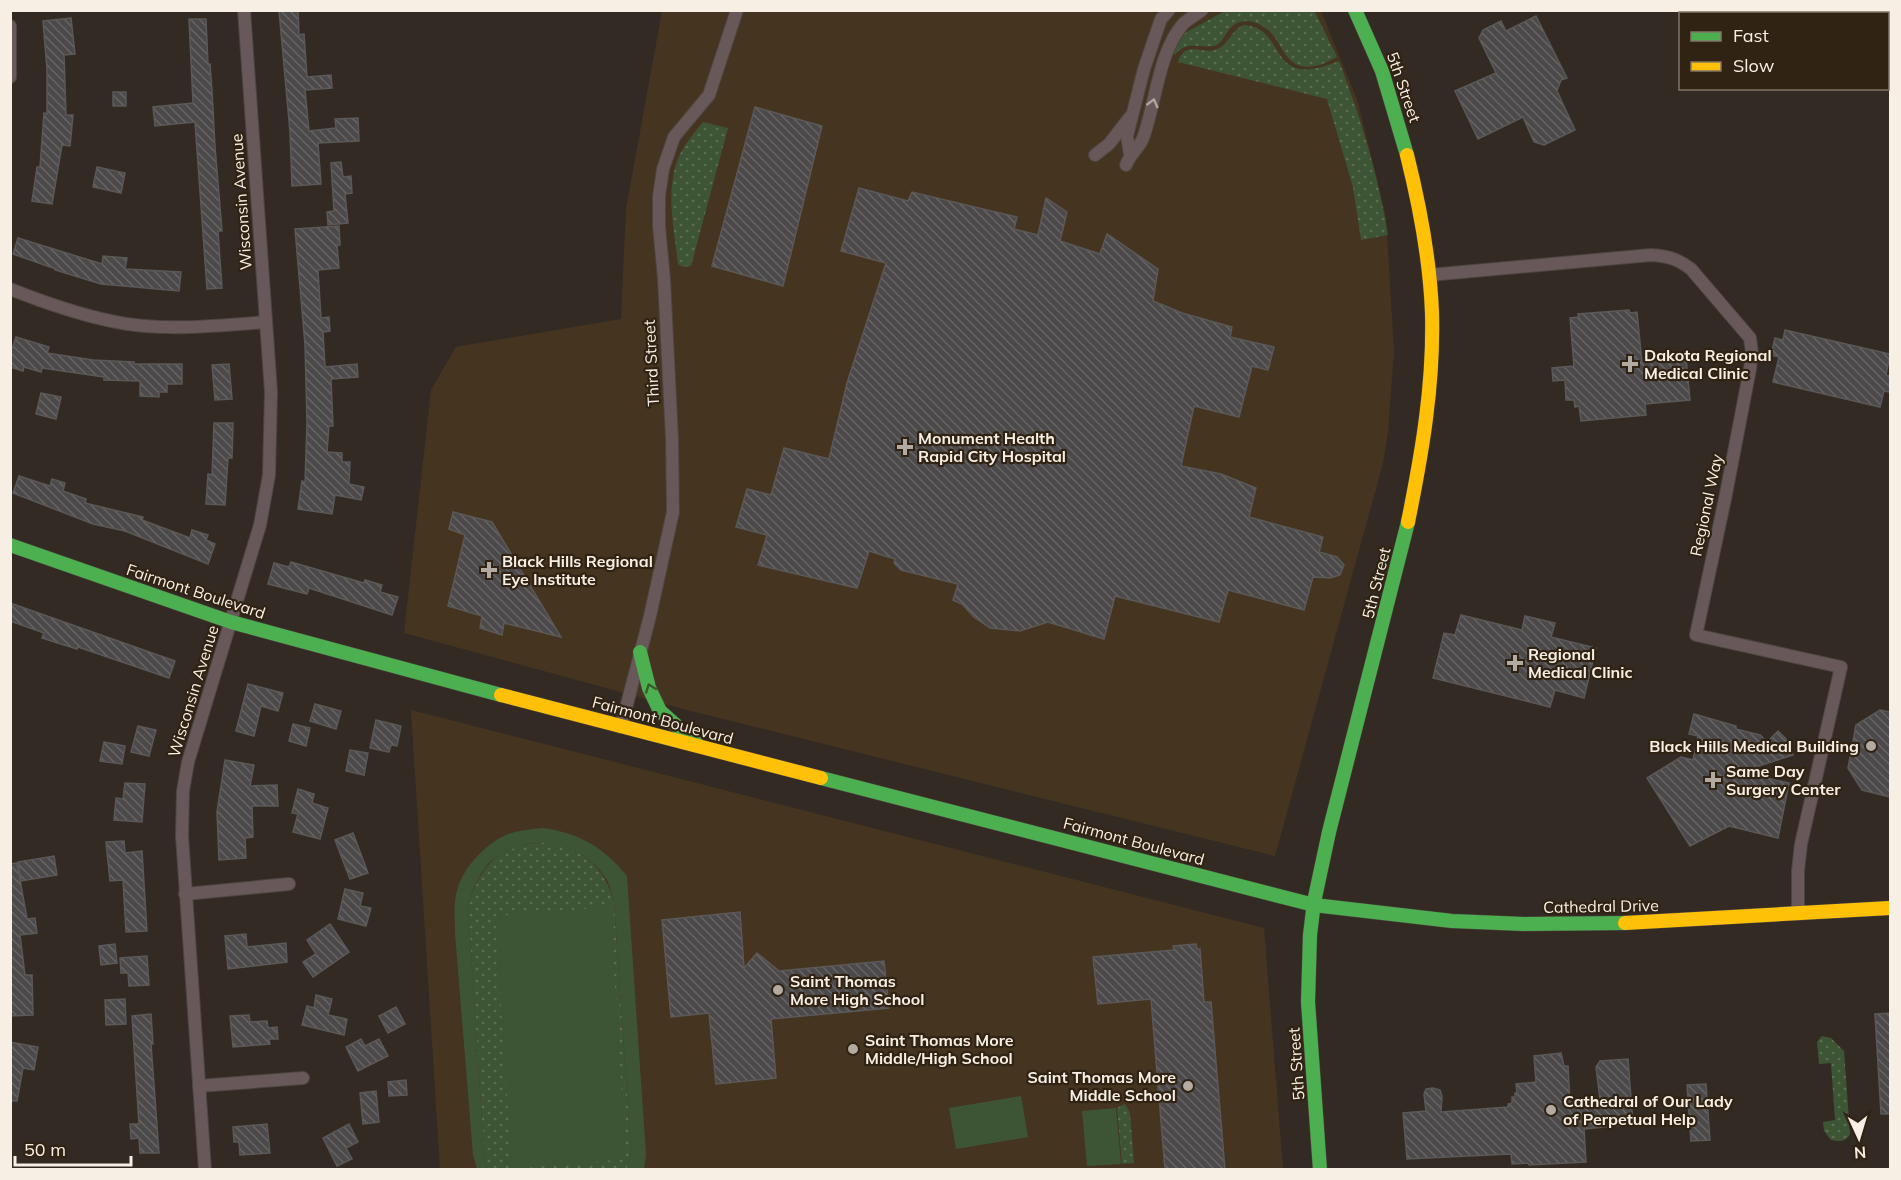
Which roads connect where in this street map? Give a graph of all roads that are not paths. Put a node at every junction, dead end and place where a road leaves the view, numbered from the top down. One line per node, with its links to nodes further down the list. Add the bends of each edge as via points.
1 (244, 10): 12 (street, Wisconsin Avenue)
2 (737, 10): 15 (street, Third Street, via 709,95 674,137 663,169 659,226 673,512)
3 (1169, 10): 8 (street, via 1161,19)
4 (1202, 10): 8 (street, one-way to 4, via 1127,136 1128,160 1143,141 1171,42 1184,23)
5 (1355, 10): 10 (main road, 5th Street, via 1375,52 1402,135 1423,226)
6 (10, 26): 7 (street)
7 (10, 77)
8 (1132, 114): 9 (street)
9 (1095, 156)
10 (1429, 275): 20 (main road, 5th Street, via 1431,368 1415,494); 22 (street, Regional Way, via 1668,256 1691,269 1750,338 1748,380 1696,635 1841,667 1801,844)
11 (10, 289): 12 (street, via 76,312 135,325 205,327)
12 (266, 322): 14 (street, Wisconsin Avenue, via 271,392 269,475 260,525)
13 (10, 545): 14 (main road, Fairmont Boulevard)
14 (231, 622): 16 (main road, Fairmont Boulevard); 19 (street, Wisconsin Avenue, via 188,762 183,791)
15 (640, 652): 16 (street, Third Street); 17 (main road, one-way to 15, via 660,711 649,688)
16 (621, 727): 17 (main road, Fairmont Boulevard)
17 (700, 747): 20 (main road, Fairmont Boulevard)
18 (289, 884): 19 (street)
19 (185, 894): 24 (street, Wisconsin Avenue)
20 (1314, 905): 22 (main road, Cathedral Drive, via 1425,919 1497,923 1619,923); 26 (main road, 5th Street, via 1310,1034)
21 (1890, 908): 22 (main road, Cathedral Drive)
22 (1798, 914)
23 (303, 1078): 24 (street)
24 (199, 1086): 25 (street, Wisconsin Avenue)
25 (204, 1170)
26 (1320, 1170)

